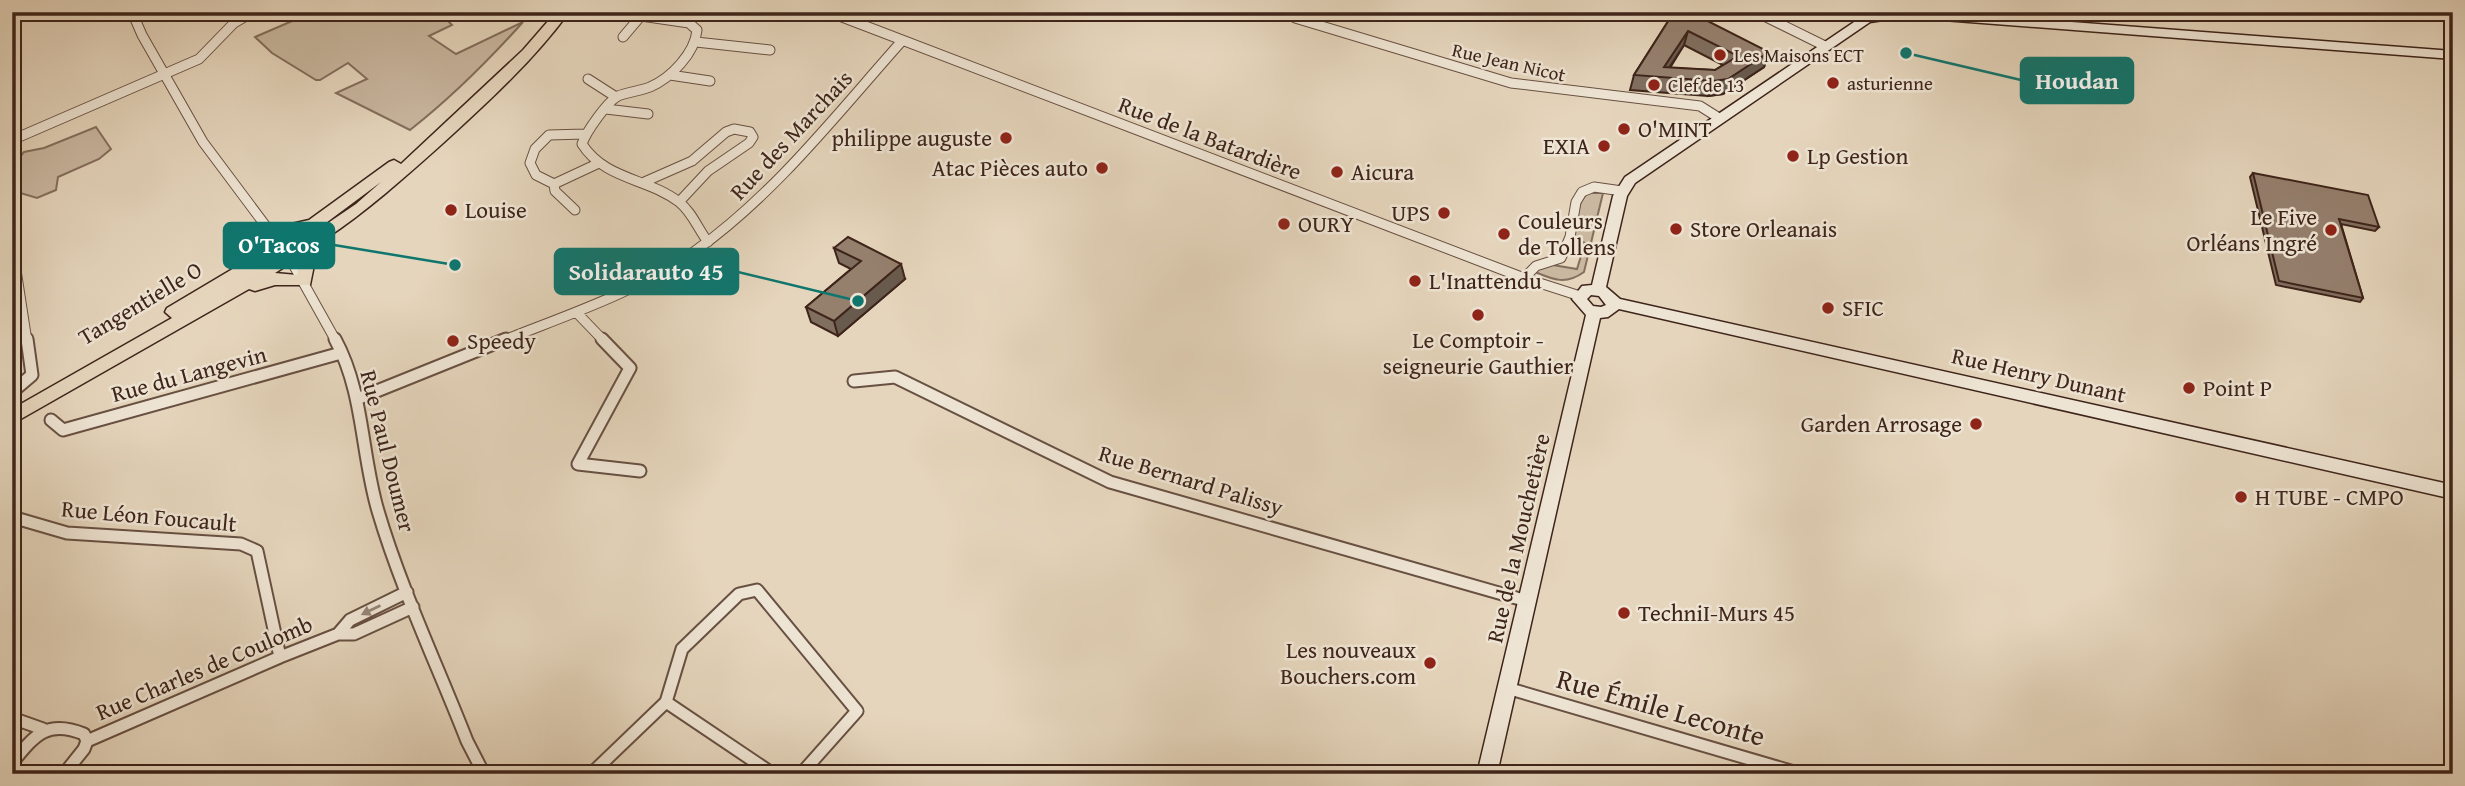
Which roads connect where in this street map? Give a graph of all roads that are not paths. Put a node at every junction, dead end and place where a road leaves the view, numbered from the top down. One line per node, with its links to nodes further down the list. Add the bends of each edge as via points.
1 (132, 12): 16 (street, Rue Paul Doumer)
2 (253, 12): 16 (street, via 223,30 210,52)
3 (551, 12): 27 (main road, via 483,86)
4 (563, 12): 32 (main road, via 468,112)
5 (614, 12): 8 (street)
6 (829, 12): 12 (street, Rue de la Batardière)
7 (1756, 12): 13 (street)
8 (640, 17): 10 (street); 11 (street, via 689,23 697,30)
9 (1295, 18): 23 (street, Rue Jean Nicot, via 1511,83 1700,106)
10 (623, 37)
11 (696, 42): 14 (street); 17 (street)
12 (901, 42): 35 (street, Rue des Marchais, via 760,200); 38 (street, Rue de la Batardière)
13 (1825, 46): 15 (street, via 1867,19 1918,14); 23 (street)
14 (770, 50)
15 (2453, 55)
16 (165, 75): 25 (street); 34 (street, Rue Paul Doumer, via 202,142)
17 (670, 75): 19 (street); 20 (street, via 650,87)
18 (588, 79): 20 (street)
19 (710, 81)
20 (616, 97): 21 (street)
21 (606, 108): 22 (street); 24 (street)
22 (648, 114)
23 (1719, 118): 30 (street, via 1635,176)
24 (585, 134): 26 (street, via 582,144); 29 (street, via 549,135 530,155 535,171)
25 (12, 140)
26 (598, 163): 28 (street); 29 (street)
27 (394, 165): 34 (main road, via 304,226 287,230); 37 (main road)
28 (642, 183): 31 (street); 31 (street, via 692,161 726,132 750,132 750,143 708,171)
29 (554, 184): 33 (street, via 555,191)
30 (1622, 191): 38 (street, via 1594,187 1582,192 1561,258 1537,264); 41 (street)
31 (679, 202): 35 (street)
32 (361, 208): 37 (main road); 39 (main road, via 315,245 307,259)
33 (575, 210)
34 (265, 227): 37 (street, Rue Paul Doumer); 40 (main road, via 253,258)
35 (708, 242): 44 (street, Rue des Marchais, via 654,276)
36 (12, 244): 49 (street, via 32,375)
37 (285, 253): 39 (street, Rue Paul Doumer); 40 (main road, Tangentielle O); 46 (main road, Tangentielle O)
38 (1524, 278): 42 (street, Rue de la Batardière)
39 (304, 281): 46 (main road, via 262,282); 47 (street, Rue Paul Doumer)
40 (215, 286): 51 (main road, Tangentielle O)
41 (1598, 290): 42 (street); 43 (street)
42 (1580, 296): 45 (street, via 1584,307)
43 (1614, 303): 45 (street, via 1608,312); 55 (street, Rue Henry Dunant)
44 (576, 312): 50 (street, Rue des Marchais); 54 (street, via 630,368 578,464)
45 (1594, 312): 58 (street, Rue de la Mouchetière)
46 (128, 351): 52 (main road, Tangentielle O)
47 (341, 353): 50 (street, Rue Paul Doumer); 53 (street, Rue du Langevin, via 63,430)
48 (854, 381): 58 (street, Rue Bernard Palissy, via 895,377 1110,482)
49 (12, 392)
50 (357, 399): 57 (street, Rue Paul Doumer, via 370,484)
51 (12, 406)
52 (12, 417)
53 (51, 421)
54 (640, 471)
55 (2453, 492)
56 (12, 517): 61 (street, Rue Léon Foucault, via 67,533 241,544 257,551)
57 (407, 592): 59 (street, Rue Paul Doumer); 60 (street, Rue Charles de Coulomb, one-way to 60, via 350,620)
58 (1527, 601): 62 (street, Rue de la Mouchetière)
59 (413, 607): 60 (street, Rue Charles de Coulomb, via 354,634); 69 (street, Rue Paul Doumer)
60 (338, 634): 61 (street, Rue Charles de Coulomb)
61 (281, 657): 66 (street, Rue Charles de Coulomb)
62 (1507, 688): 73 (street, Rue de la Mouchetière); 74 (street, Rue Émile Leconte)
63 (666, 702): 70 (street); 71 (street); 72 (street, via 682,649 739,594 757,590 857,711)
64 (12, 719): 65 (street, Rue Charles de Coulomb)
65 (43, 729): 66 (street, Rue Charles de Coulomb, via 79,732); 67 (street)
66 (87, 741): 68 (street, Rue Charles de Coulomb)
67 (12, 762)
68 (64, 774)
69 (484, 774)
70 (591, 774)
71 (773, 774)
72 (801, 774)
73 (1487, 774)
74 (1801, 774)

